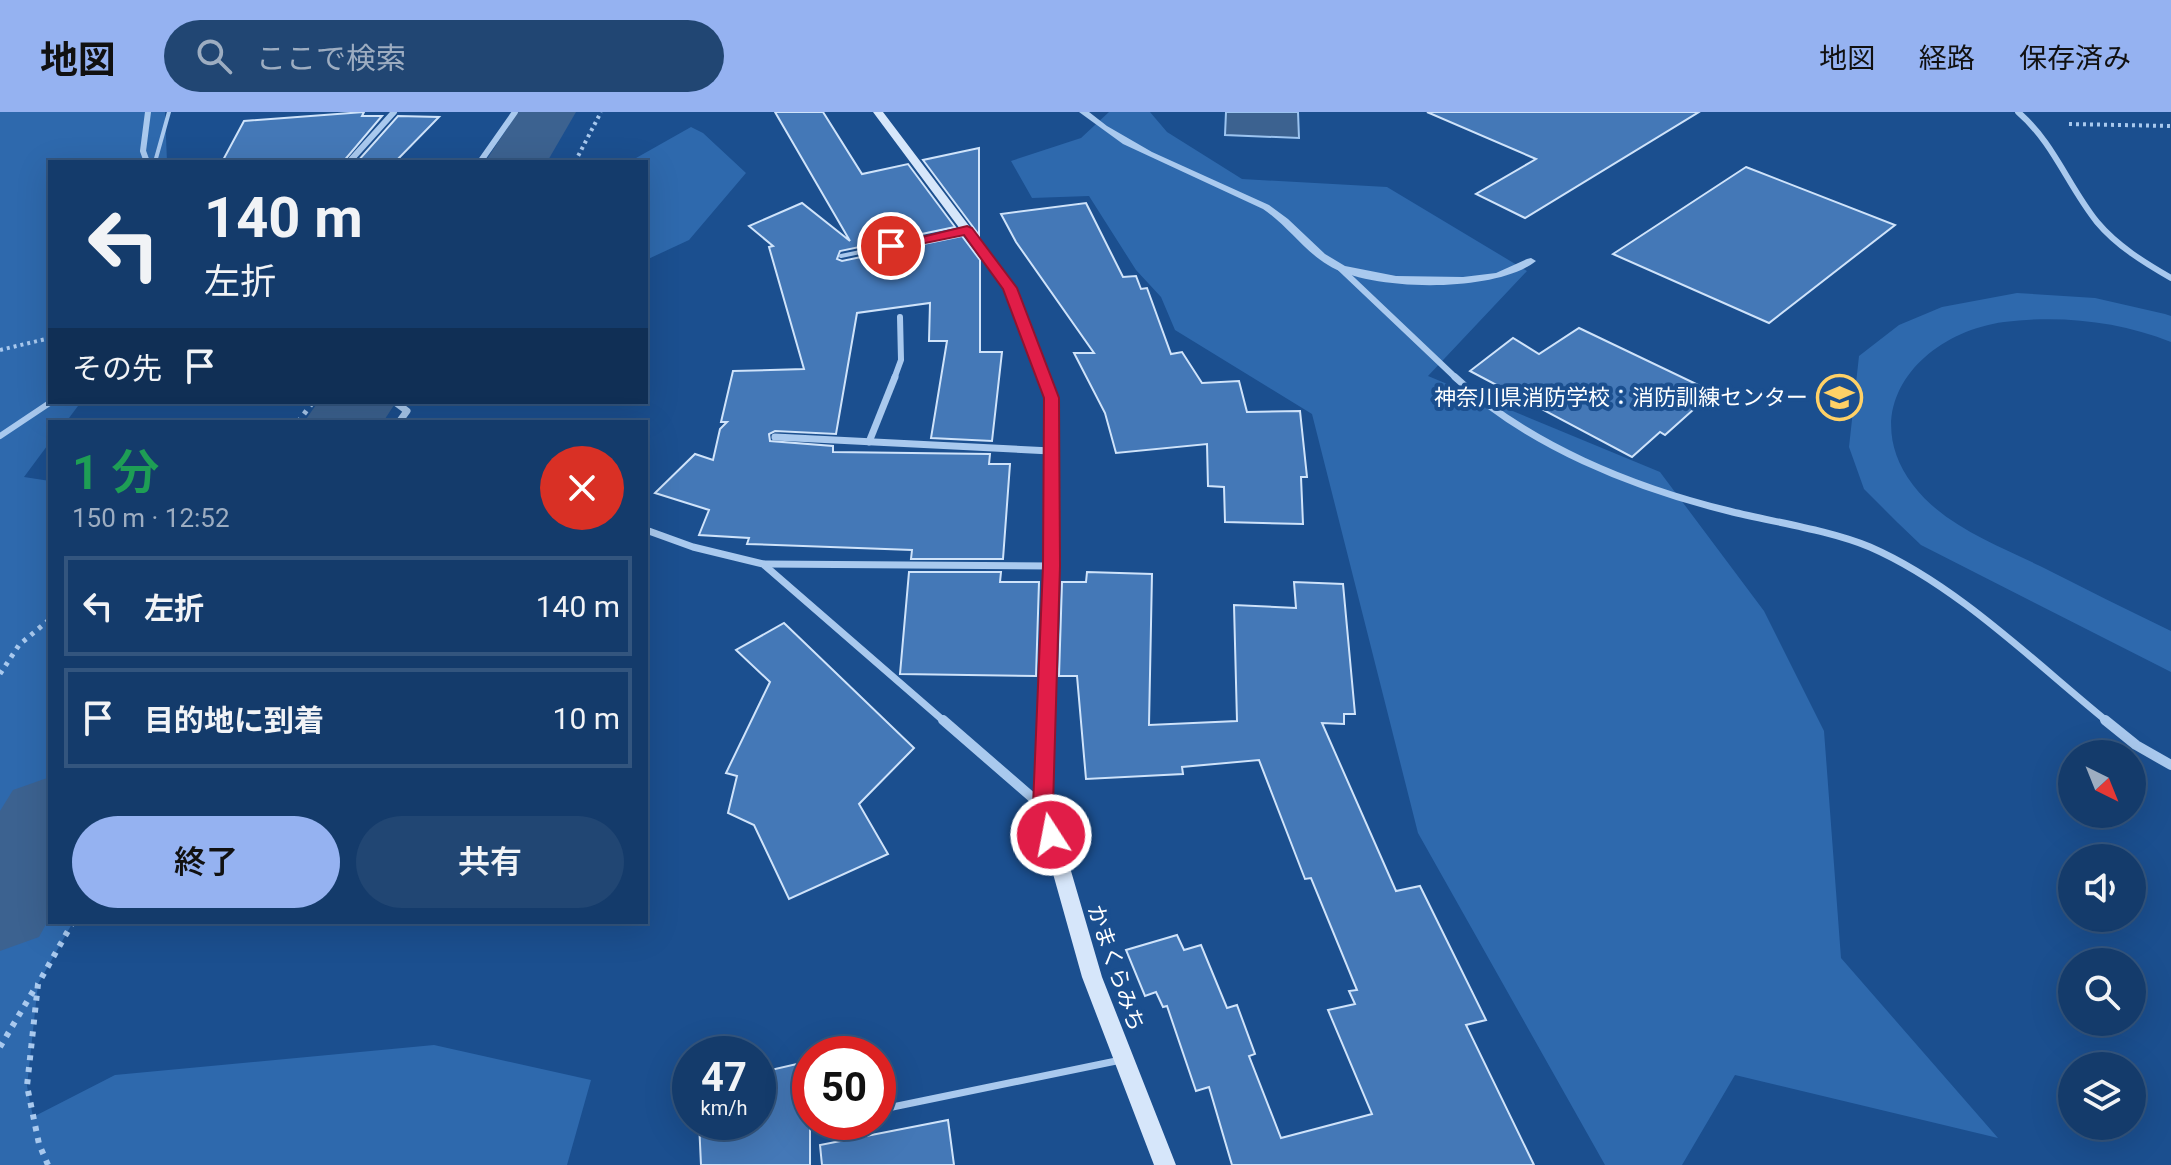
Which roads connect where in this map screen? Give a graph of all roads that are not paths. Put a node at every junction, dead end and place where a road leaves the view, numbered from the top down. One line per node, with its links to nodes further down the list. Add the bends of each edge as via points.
1 (148, 112): 8 (street)
2 (169, 112): 9 (lane)
3 (394, 112): 10 (street)
4 (515, 112): 11 (street)
5 (878, 112): 12 (main road, かまくらみち)
6 (1083, 112): 15 (street, via 1115,137 1173,168 1267,207)
7 (2018, 112): 16 (street, via 2057,155 2098,223 2140,260)
8 (146, 160)
9 (156, 160)
10 (351, 160)
11 (481, 160)
12 (967, 230): 13 (lane); 24 (main road, かまくらみち, via 1010,288 1051,398)
13 (841, 256)
14 (1531, 261): 15 (street, via 1498,276 1453,280 1404,280)
15 (1340, 268): 28 (street, via 1474,395 1531,432 1601,468 1711,507 1867,546 1927,576 2136,745)
16 (2171, 278)
17 (900, 317): 23 (street, via 901,360)
18 (48, 404): 21 (lane)
19 (398, 404): 20 (street, via 407,411)
20 (400, 420)
21 (0, 436)
22 (775, 437): 23 (street)
23 (869, 442): 24 (street)
24 (1051, 451): 27 (main road, かまくらみち)
25 (648, 531): 26 (street)
26 (763, 564): 27 (street); 29 (street)
27 (1051, 566): 29 (main road, かまくらみち)
28 (2171, 765)
29 (1043, 806): 30 (main road, かまくらみち, via 1092,977)
30 (1124, 1059): 31 (lane); 32 (main road, かまくらみち)
31 (896, 1106)
32 (1165, 1165)

